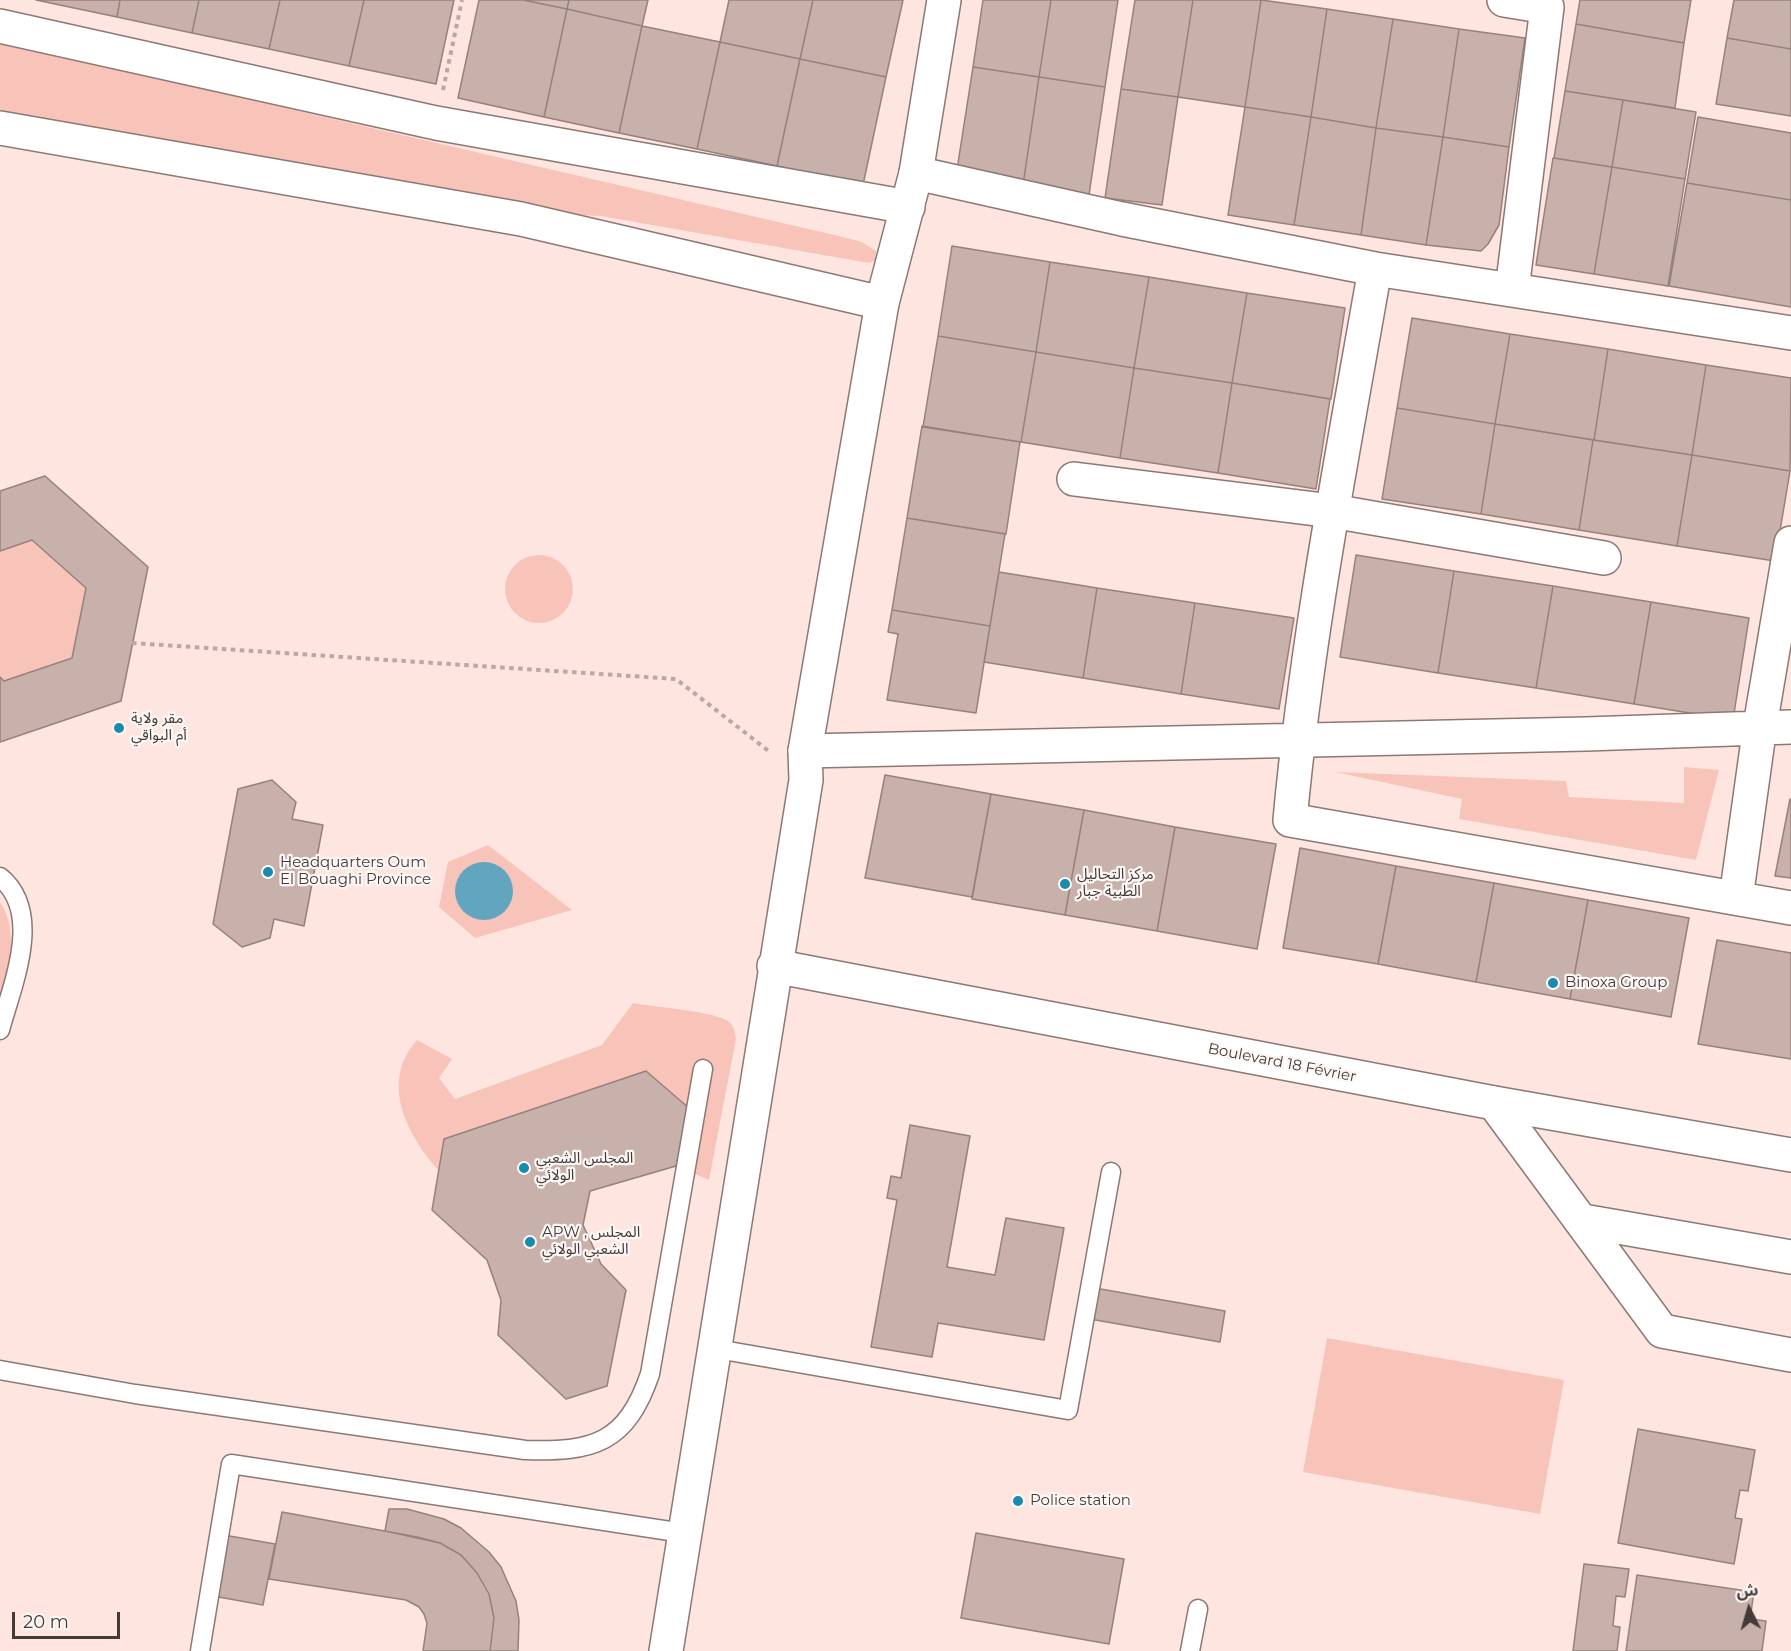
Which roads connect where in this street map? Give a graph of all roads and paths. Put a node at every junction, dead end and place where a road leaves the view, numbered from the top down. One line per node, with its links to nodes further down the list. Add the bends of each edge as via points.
1 (462, 0): 5 (path)
2 (944, 0): 7 (street)
3 (1504, 0): 10 (street, via 1547,7)
4 (0, 26): 5 (street)
5 (436, 123): 8 (street)
6 (0, 128): 11 (street, via 521,219)
7 (916, 173): 8 (street); 9 (street)
8 (908, 207): 11 (street)
9 (1375, 269): 10 (street); 14 (street)
10 (1512, 290): 12 (street)
11 (882, 303): 20 (street)
12 (1791, 333)
13 (1074, 479): 14 (street)
14 (1332, 511): 16 (street); 19 (street)
15 (1791, 543): 18 (street)
16 (1604, 558)
17 (132, 643): 20 (path, via 676,679)
18 (1776, 727): 19 (street); 22 (street)
19 (1297, 741): 20 (street); 22 (street, via 1290,820)
20 (805, 766): 24 (street)
21 (0, 877): 25 (lane, via 10,885 24,941)
22 (1736, 898): 23 (street)
23 (1791, 908)
24 (774, 966): 27 (street, Boulevard 18 Février); 32 (street)
25 (0, 1030)
26 (703, 1069): 34 (lane, via 650,1374 632,1415 613,1436 598,1444 560,1451 525,1450 135,1394)
27 (1494, 1103): 28 (street, Boulevard 18 Février); 30 (street)
28 (1791, 1155)
29 (1111, 1172): 32 (lane, via 1068,1410)
30 (1583, 1221): 31 (street); 33 (street, via 1662,1331)
31 (1791, 1257)
32 (717, 1349): 35 (street)
33 (1791, 1355)
34 (0, 1370)
35 (683, 1533): 37 (lane, via 231,1464); 38 (street)
36 (1198, 1609): 39 (lane)
37 (200, 1651)
38 (666, 1651)
39 (1190, 1651)

